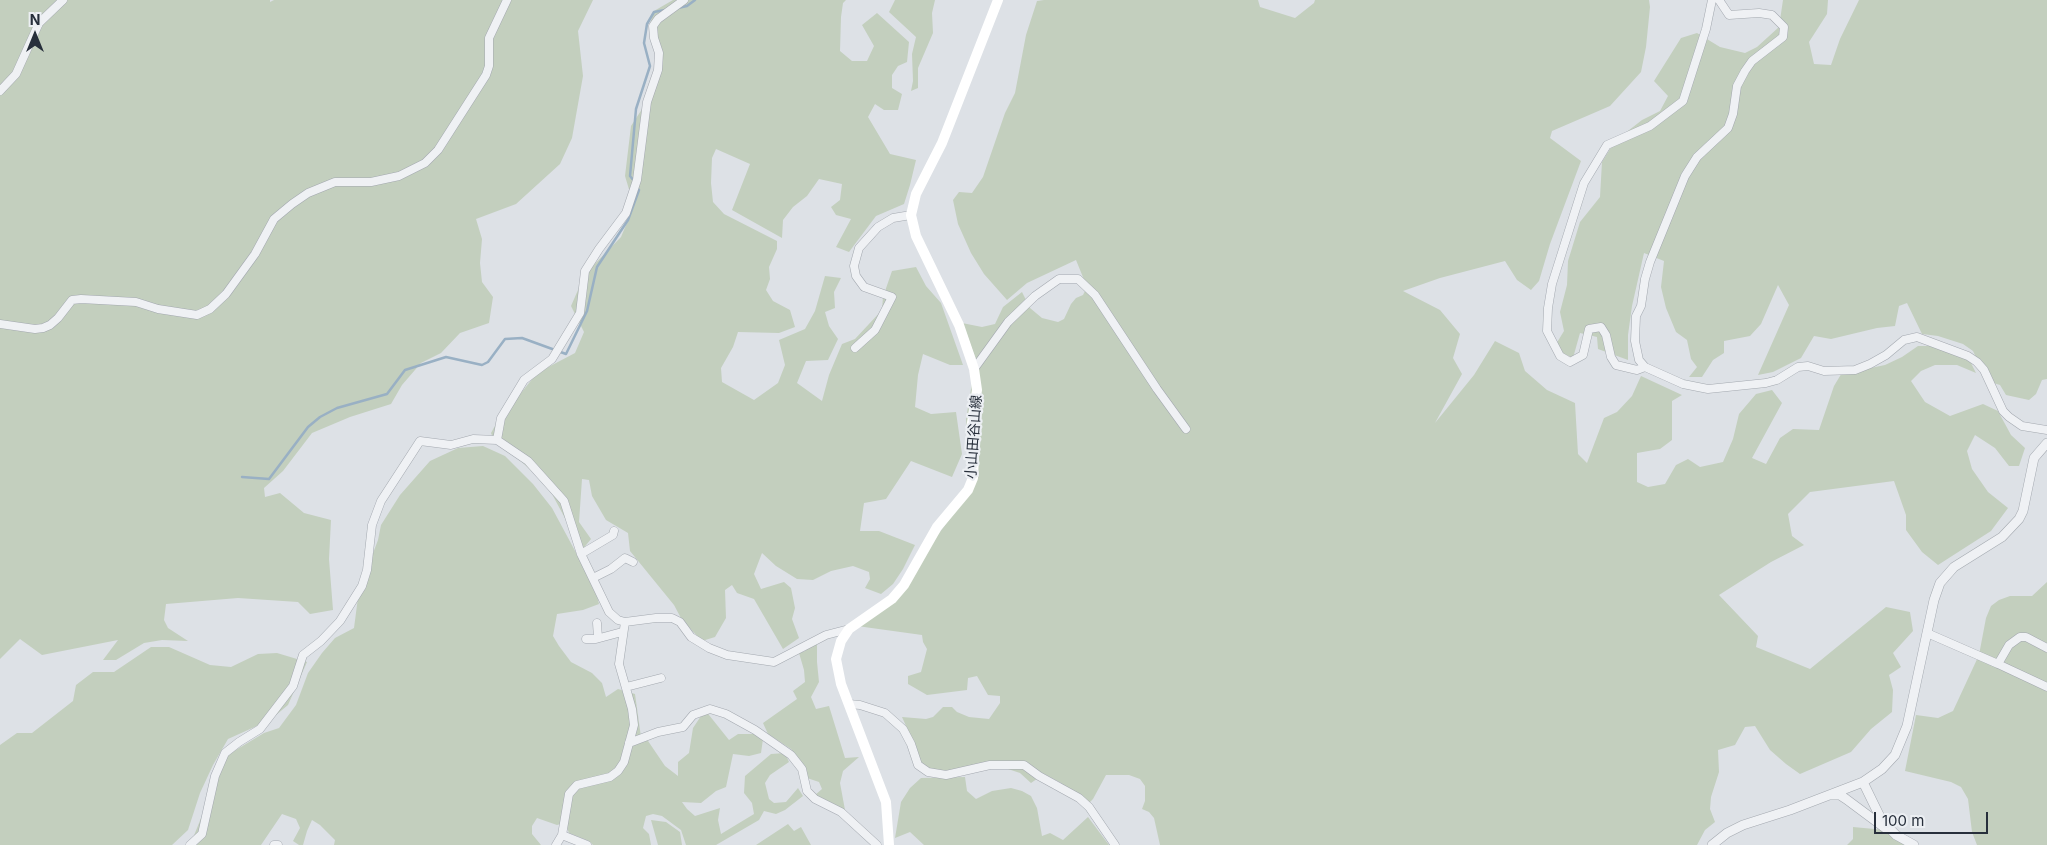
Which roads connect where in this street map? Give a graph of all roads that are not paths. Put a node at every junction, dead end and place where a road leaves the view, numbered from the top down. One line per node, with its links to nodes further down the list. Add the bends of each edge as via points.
1 (63, 0): 7 (street, via 39,23 16,74)
2 (507, 0): 9 (street, via 489,38 490,66 486,75 438,150 425,163 399,176 371,182 335,182 308,193 292,204 274,219 255,254 226,294 210,309 197,314 158,309 136,302 81,299 72,300 58,318 43,328)
3 (684, 0): 15 (street, via 653,26 659,53 658,70 647,102 637,180 626,213 585,271 580,313 552,359 524,380 501,418)
4 (998, 0): 8 (main road, 小山田谷山線, via 942,143 916,194)
5 (1712, 0): 11 (street, via 1684,101 1650,126 1607,145 1584,183 1552,284 1547,331 1560,356 1570,362 1583,355 1589,329 1601,327 1616,365 1636,370)
6 (1719, 0): 11 (street, via 1729,15 1772,15 1784,27 1783,37 1745,70 1737,86 1728,128 1697,157 1684,176 1650,262 1642,306 1636,316 1636,357)
7 (0, 91)
8 (912, 216): 10 (street, via 893,218 878,227 859,248 854,266 856,276 864,287 892,297 876,330); 12 (main road, 小山田谷山線, via 916,236 965,339)
9 (0, 324)
10 (855, 348)
11 (1645, 367): 14 (street, via 1698,388 1757,384 1777,380 1798,367 1808,366 1824,371 1855,370 1886,355 1904,340 1917,337 1977,362 2009,417 2022,426)
12 (974, 369): 13 (street, via 1008,322 1034,296 1059,279 1078,279 1095,295); 23 (main road, 小山田谷山線, via 977,390 971,429 974,457 971,484 937,527 904,585 892,599)
13 (1186, 429)
14 (2047, 430)
15 (497, 440): 18 (street, via 528,460 564,501); 40 (street, via 473,440 451,445 420,442 381,501 372,525 362,586 340,621 303,655 293,686 260,729 225,753 215,776 202,834)
16 (2047, 443): 25 (street, via 2034,458 2019,519 2002,537 1947,574 1938,589)
17 (614, 531): 18 (street, via 613,535)
18 (581, 554): 20 (street)
19 (633, 562): 20 (street, via 626,558)
20 (593, 578): 21 (street, via 609,612)
21 (625, 622): 23 (street, via 672,618 680,622 691,637 709,648 727,655 774,662 826,635); 24 (street)
22 (597, 623): 26 (street)
23 (849, 629): 33 (main road, 小山田谷山線, via 841,641 836,659 838,676)
24 (622, 632): 26 (street); 32 (street, via 620,664)
25 (1927, 633): 29 (street); 35 (street, via 1904,737 1888,763)
26 (598, 638): 27 (street)
27 (586, 639)
28 (2047, 648): 29 (street, via 2020,637 2009,645)
29 (1998, 664): 31 (street)
30 (661, 678): 32 (street)
31 (2047, 687)
32 (626, 688): 34 (street, via 634,725)
33 (849, 704): 39 (main road, 小山田谷山線, via 886,802); 46 (street, via 885,713 902,729 918,765 928,772 946,775 990,765 1024,764 1079,798)
34 (629, 742): 37 (street, via 618,771 577,785 570,794); 45 (street, via 683,727 693,715 710,709 726,714 790,755 802,769 807,791 840,812)
35 (1863, 782): 36 (street); 38 (street, via 1878,815)
36 (1830, 795): 38 (street, via 1846,798); 47 (street, via 1743,825)
37 (562, 835): 43 (street); 44 (street)
38 (1896, 835): 48 (street)
39 (890, 842): 45 (street)
40 (190, 845)
41 (274, 845): 42 (street)
42 (278, 845)
43 (556, 845)
44 (587, 845)
45 (878, 845)
46 (1115, 845)
47 (1712, 845)
48 (1914, 845)

